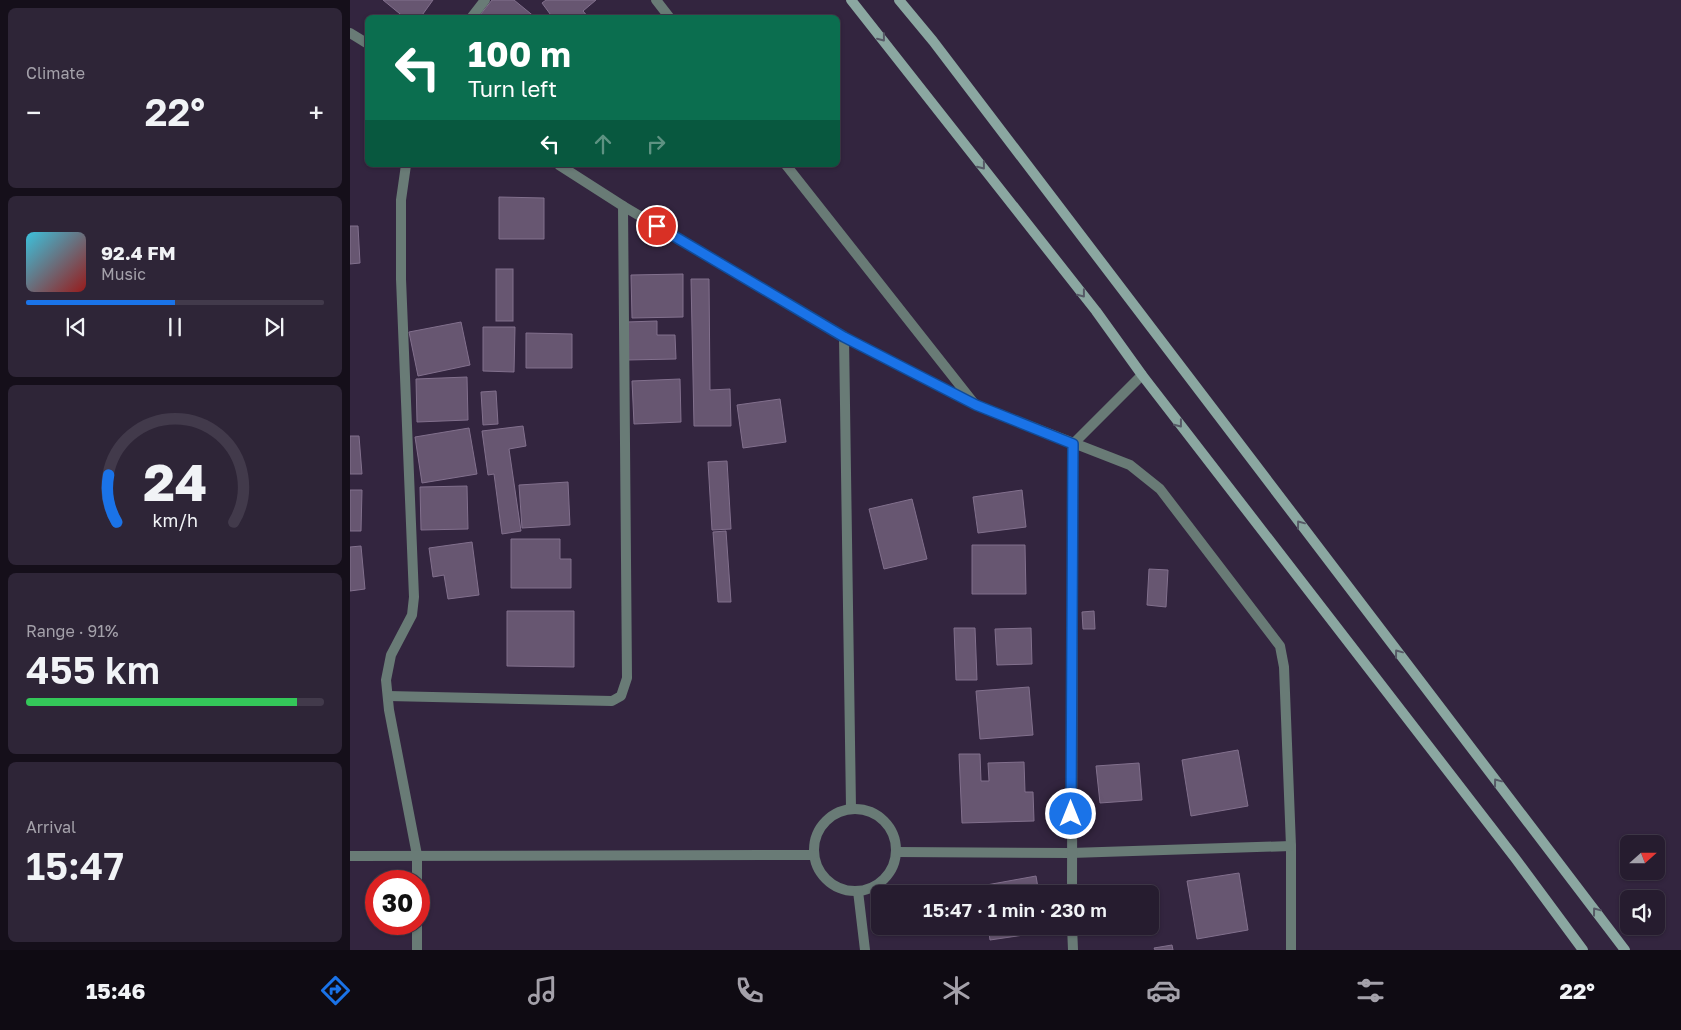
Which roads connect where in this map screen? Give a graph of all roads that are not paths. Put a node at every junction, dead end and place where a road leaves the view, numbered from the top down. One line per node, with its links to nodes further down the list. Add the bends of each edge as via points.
1 (485, 0): 5 (street)
2 (656, 0): 6 (street)
3 (851, 0): 14 (main road, one-way to 14, via 1096,311)
4 (899, 0): 35 (main road, one-way to 4)
5 (473, 15)
6 (668, 15)
7 (350, 33): 8 (street)
8 (365, 42)
9 (406, 167): 17 (street, via 401,200 401,279 414,597 412,615 391,655 386,680)
10 (562, 167): 12 (street)
11 (788, 167): 15 (street)
12 (623, 206): 13 (street); 17 (street, via 627,678 622,696 612,701)
13 (844, 337): 15 (street); 18 (street)
14 (1142, 376): 16 (street); 34 (main road, one-way to 34)
15 (976, 405): 16 (street)
16 (1073, 444): 19 (street, via 1130,465 1160,489 1280,646 1284,667); 21 (street)
17 (388, 696): 22 (street)
18 (851, 808): 20 (street, via 878,815 888,825); 23 (street, via 827,819 818,830)
19 (1291, 846): 21 (street); 33 (street)
20 (896, 852): 21 (street); 27 (street, via 888,874 870,889)
21 (1071, 853): 26 (street)
22 (417, 855): 23 (street); 24 (street); 25 (street)
23 (813, 855): 27 (street, via 821,873 834,886)
24 (350, 856)
25 (417, 870)
26 (1072, 885)
27 (858, 891): 31 (street)
28 (417, 935): 30 (street)
29 (1072, 935): 32 (street)
30 (417, 950)
31 (865, 950)
32 (1073, 950)
33 (1292, 950)
34 (1583, 950)
35 (1625, 950)

